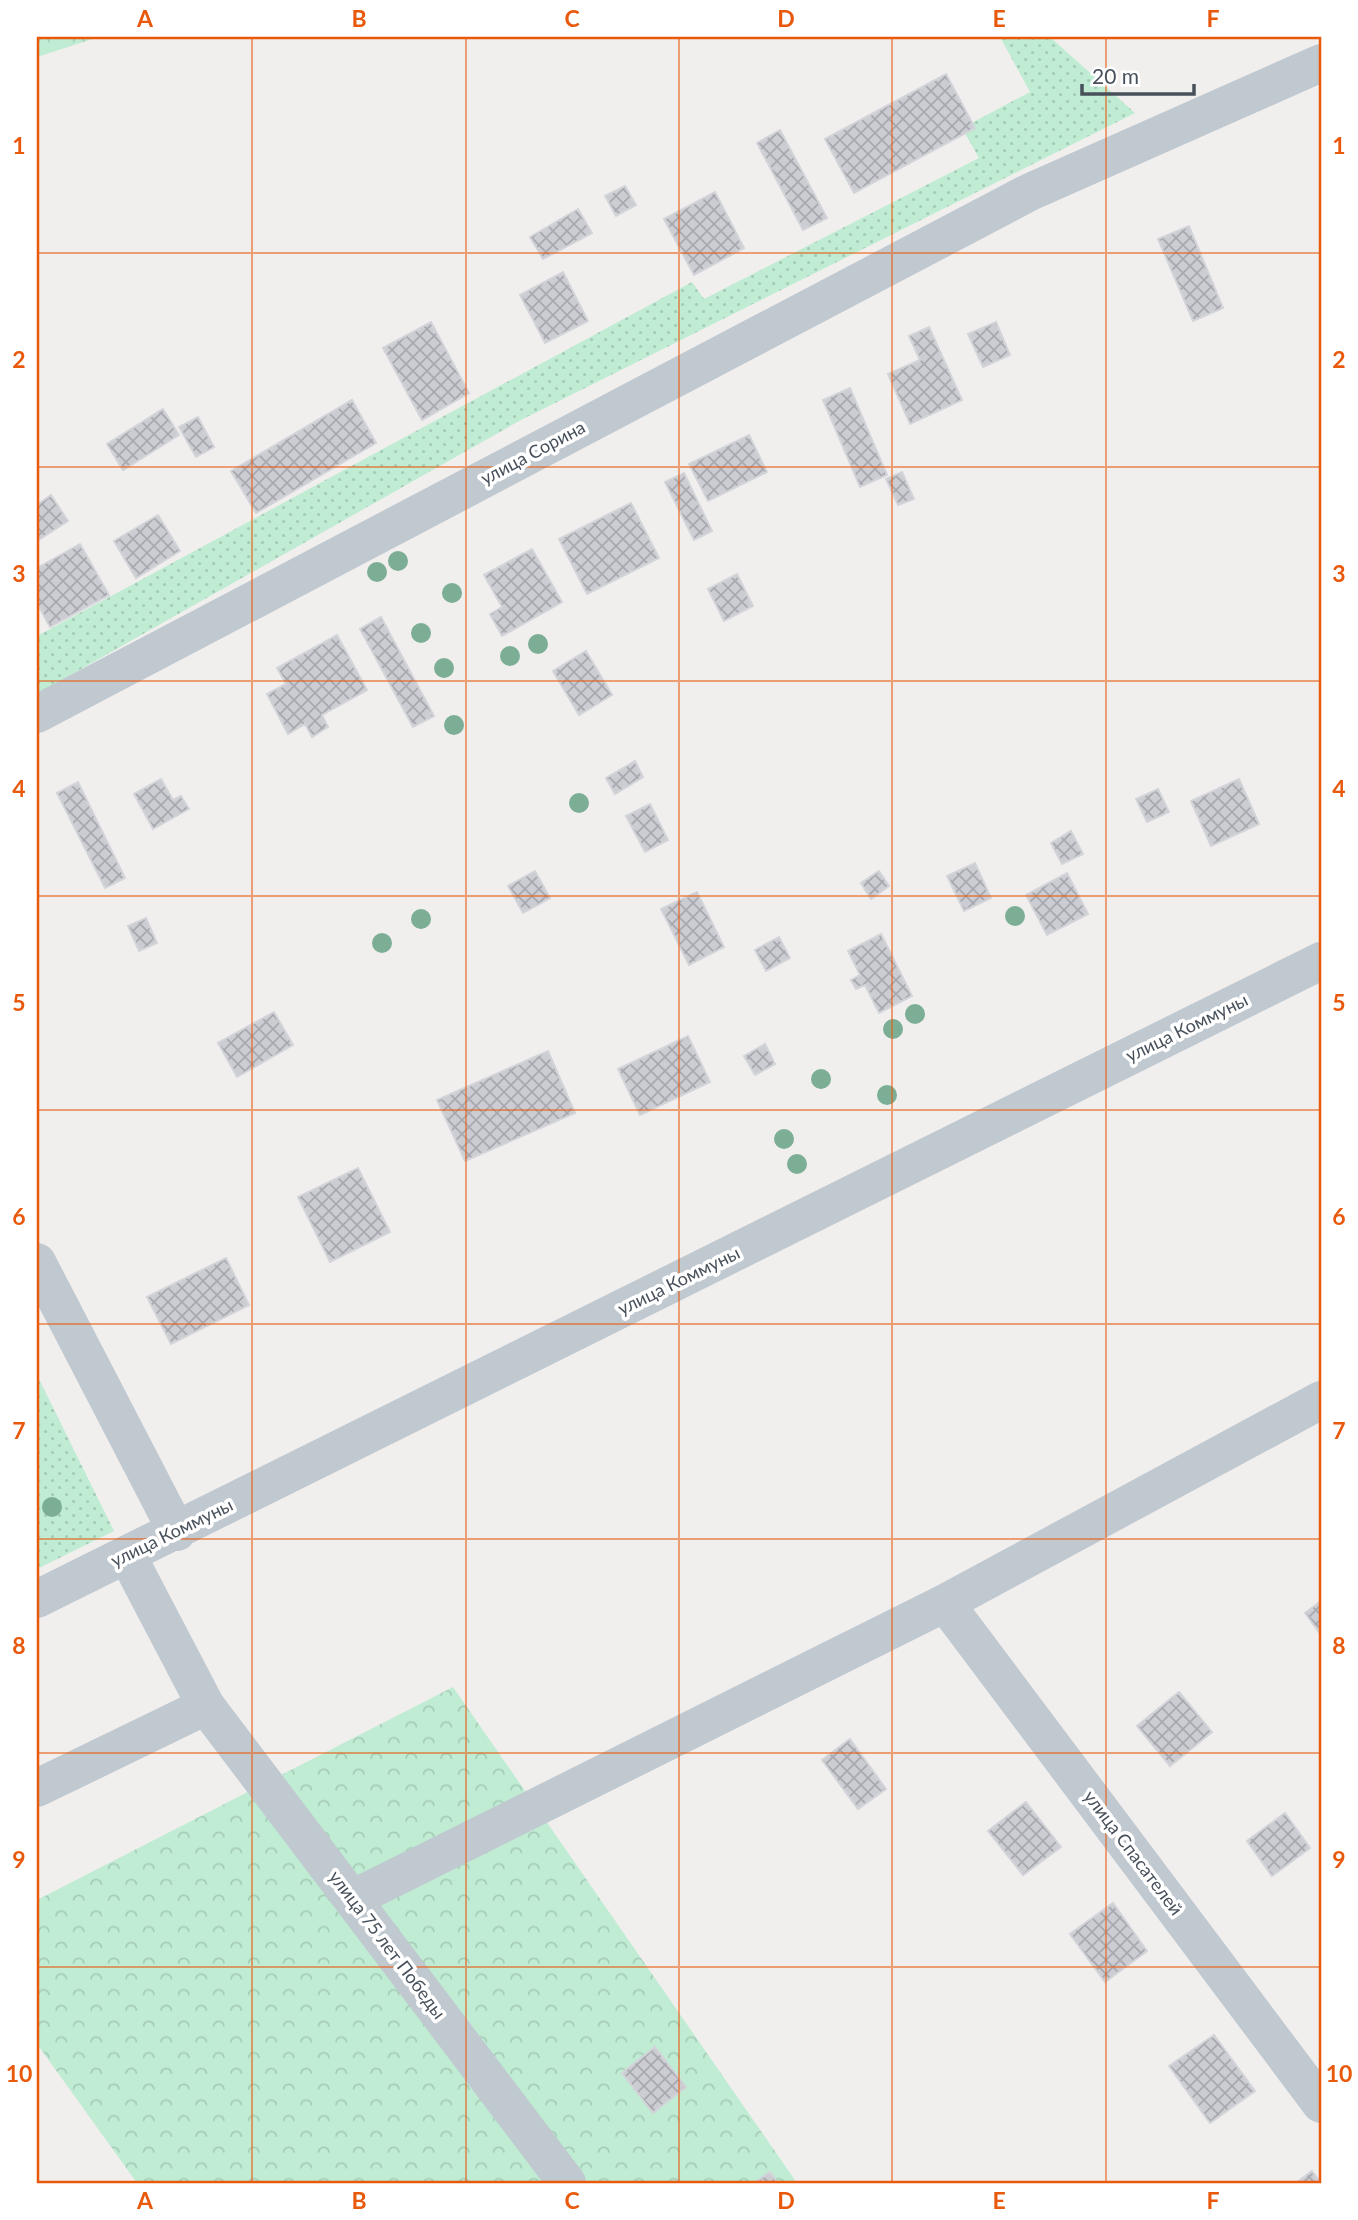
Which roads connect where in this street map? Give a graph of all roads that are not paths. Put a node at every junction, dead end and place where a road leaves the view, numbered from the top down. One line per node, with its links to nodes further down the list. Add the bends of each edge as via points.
1 (1321, 63): 2 (street, улица Сорина, via 1030,192)
2 (37, 714)
3 (1321, 961): 6 (street, улица Коммуны)
4 (37, 1262): 6 (street)
5 (1321, 1400): 9 (street)
6 (177, 1531): 7 (street, улица Коммуны)
7 (127, 1555): 8 (street, улица Коммуны); 10 (street, улица 75 лет Победы)
8 (37, 1599)
9 (945, 1603): 12 (street); 13 (street, улица Спасателей)
10 (206, 1706): 11 (street); 12 (street, улица 75 лет Победы)
11 (37, 1788)
12 (352, 1899): 14 (street, улица 75 лет Победы)
13 (1321, 2104)
14 (567, 2183)

